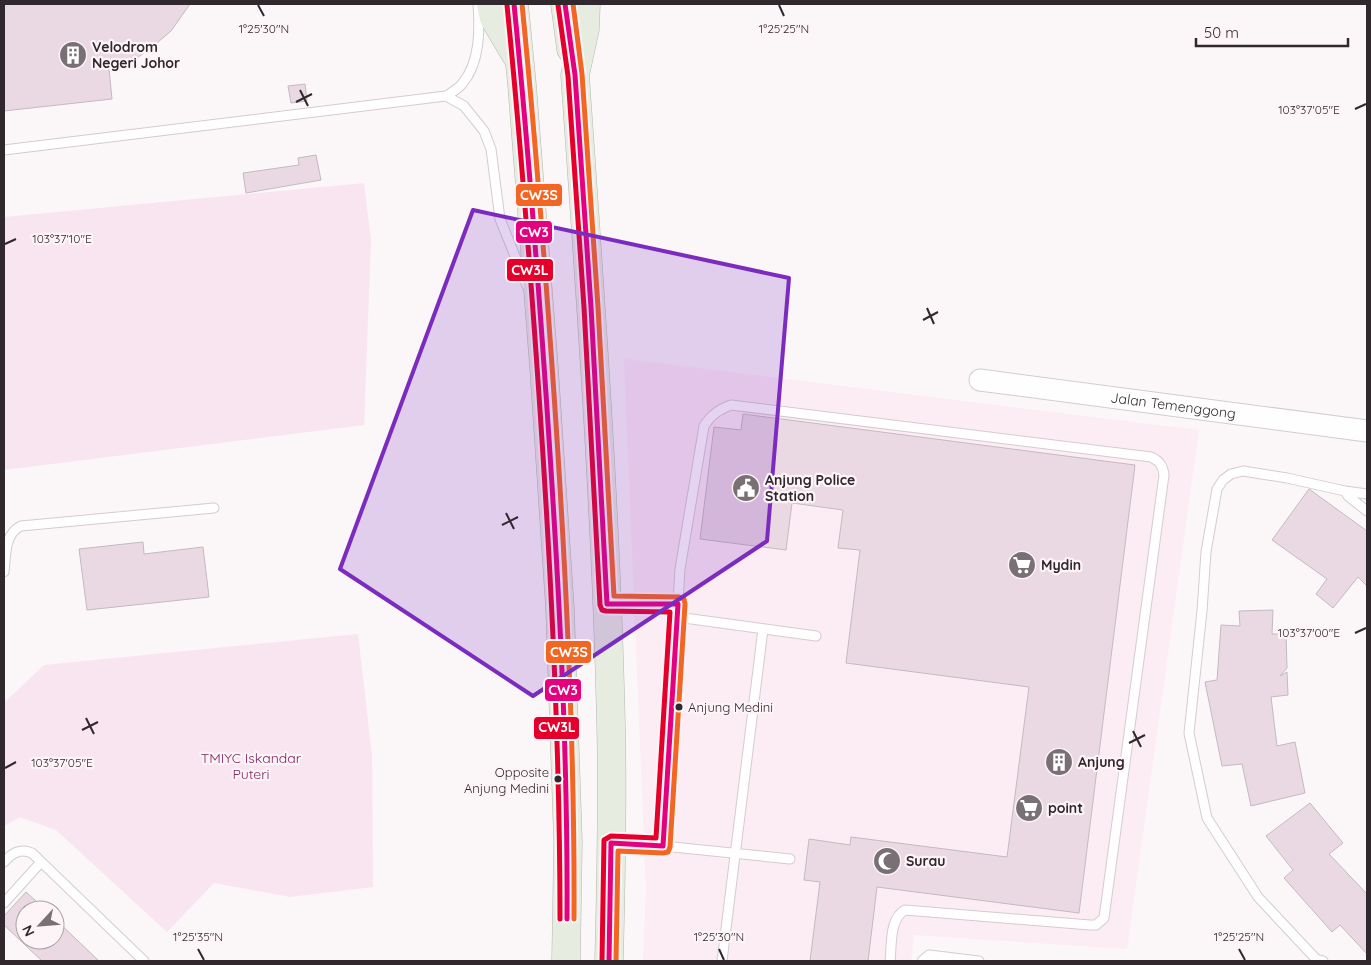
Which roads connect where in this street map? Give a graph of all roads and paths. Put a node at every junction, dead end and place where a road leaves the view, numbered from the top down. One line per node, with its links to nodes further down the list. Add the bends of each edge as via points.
1 (478, 4): 8 (lane, via 478,46 468,75 461,86)
2 (491, 4): 6 (highway, via 494,18)
3 (514, 4): 6 (highway)
4 (565, 4): 7 (highway)
5 (586, 4): 7 (highway, via 585,29)
6 (520, 62): 10 (highway)
7 (574, 75): 18 (highway, via 598,401)
8 (446, 96): 9 (lane); 10 (lane, via 464,106 484,131 491,149 500,219)
9 (4, 150)
10 (540, 317): 31 (highway, via 560,609 568,842)
11 (980, 380): 12 (street, Jalan Temenggong)
12 (1367, 431)
13 (1345, 491): 14 (lane); 16 (lane); 37 (lane, via 1243,471 1231,474 1220,484 1206,552 1189,733 1207,818 1258,897 1316,959)
14 (1367, 494)
15 (214, 508): 17 (lane, via 21,526 12,532 8,541)
16 (1367, 511)
17 (4, 572)
18 (607, 604): 19 (lane); 23 (highway)
19 (678, 604): 20 (lane); 34 (lane, via 680,569 704,426 718,410 731,405 1151,458 1164,469 1104,918 1096,925 1090,925 905,910 894,923)
20 (677, 617): 21 (lane); 24 (lane)
21 (763, 629): 22 (lane); 25 (lane)
22 (816, 636)
23 (611, 843): 24 (lane); 32 (highway)
24 (662, 846): 25 (lane)
25 (735, 853): 26 (lane); 33 (lane)
26 (790, 859)
27 (4, 862): 28 (lane, via 14,853 24,851)
28 (41, 862): 29 (lane); 30 (lane)
29 (4, 903)
30 (144, 961)
31 (566, 961)
32 (609, 961)
33 (722, 961)
34 (890, 961)
35 (922, 961): 36 (lane, via 929,955)
36 (980, 961)
37 (1323, 961)

